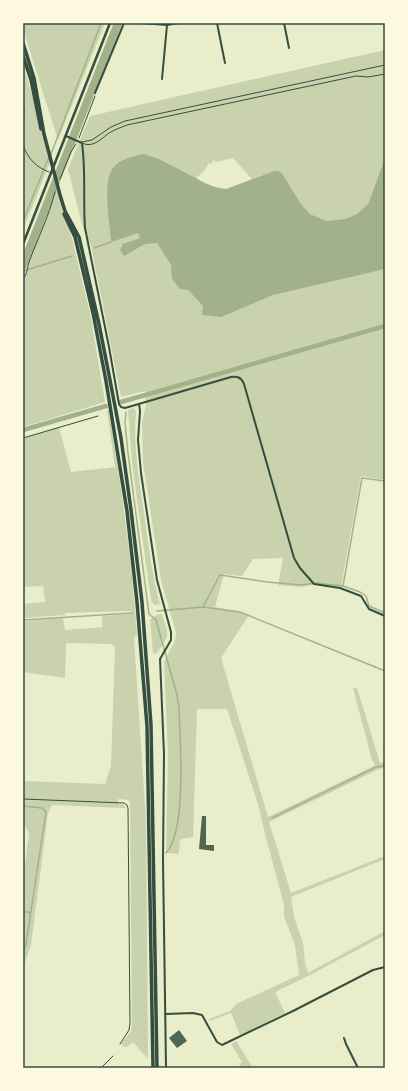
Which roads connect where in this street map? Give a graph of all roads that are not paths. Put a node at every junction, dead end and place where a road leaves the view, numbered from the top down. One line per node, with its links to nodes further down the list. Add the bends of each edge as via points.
1 (110, 23): 19 (street)
2 (124, 23): 15 (street)
3 (141, 23): 7 (street)
4 (179, 23): 7 (street)
5 (217, 23): 11 (street)
6 (284, 23): 9 (street)
7 (167, 25): 14 (street)
8 (23, 43): 18 (main road, via 34,78)
9 (289, 48)
10 (23, 56): 18 (main road)
11 (225, 63)
12 (385, 65): 20 (lane, via 125,121 92,140)
13 (385, 74): 20 (lane, via 356,76 127,125 112,131 94,144 87,145)
14 (162, 79)
15 (96, 93)
16 (23, 103): 17 (lane)
17 (23, 130)
18 (43, 134): 23 (main road)
19 (67, 136): 20 (street); 22 (street)
20 (82, 142): 25 (street, via 85,228 119,404 125,408)
21 (23, 145): 22 (lane, via 32,162)
22 (51, 173): 24 (street)
23 (59, 195): 34 (main road, via 75,238 93,313 127,511 138,602 147,726); 35 (main road, via 79,236 99,324 124,458 142,602 152,762)
24 (23, 244)
25 (139, 404): 28 (street, via 231,377 239,377 244,384 294,558 300,568 314,584 340,588 361,596 369,609); 30 (street, via 138,440 141,473 157,580 171,632 168,646 160,659 164,754)
26 (98, 416): 27 (lane)
27 (23, 438)
28 (385, 616)
29 (385, 967): 30 (street, via 373,970 222,1045 217,1042 202,1015)
30 (165, 1014): 36 (street)
31 (344, 1038): 37 (street)
32 (112, 1056): 33 (lane)
33 (101, 1068)
34 (153, 1068)
35 (157, 1068)
36 (166, 1068)
37 (358, 1068)

